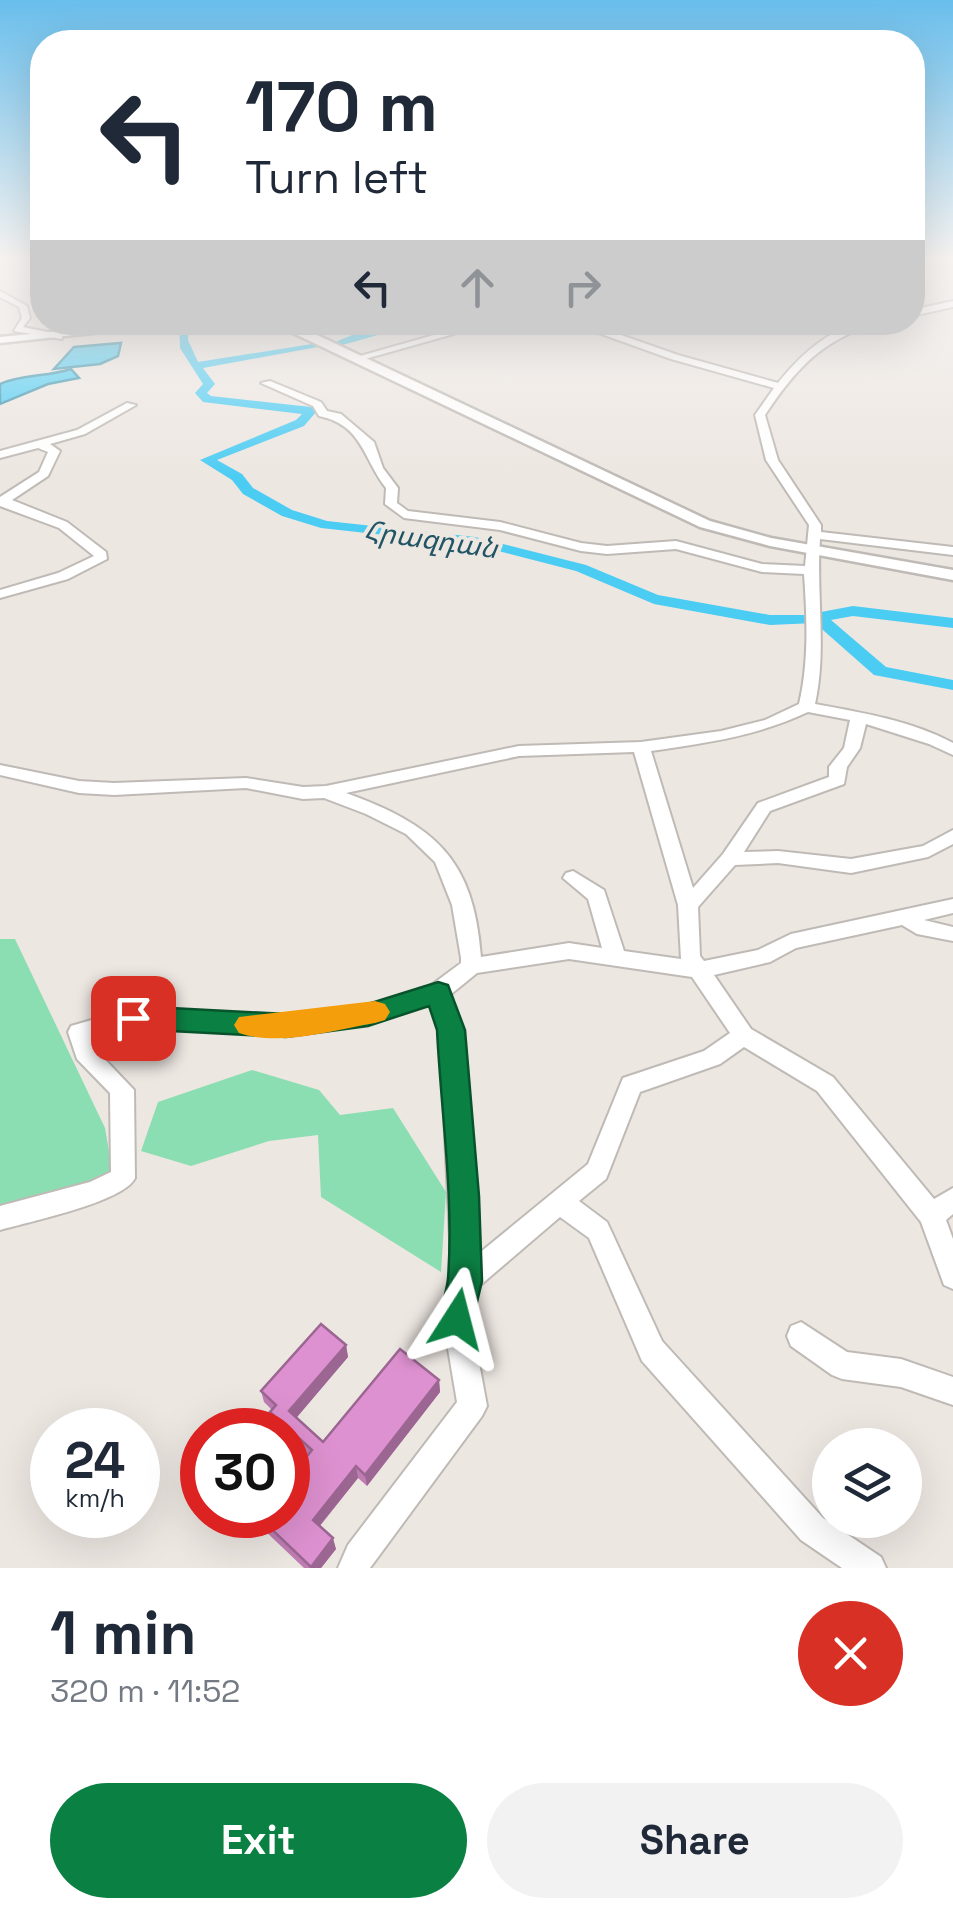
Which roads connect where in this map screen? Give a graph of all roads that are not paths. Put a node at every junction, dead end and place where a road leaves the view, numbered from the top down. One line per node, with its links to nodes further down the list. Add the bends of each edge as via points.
1 (54, 335): 7 (street)
2 (70, 335): 7 (main road)
3 (311, 335): 9 (main road)
4 (444, 335): 9 (street)
5 (617, 335): 11 (street)
6 (838, 335): 11 (street, via 798,361)
7 (60, 336): 8 (main road)
8 (0, 340)
9 (358, 358): 16 (main road, via 704,524)
10 (266, 383): 18 (street, via 318,404 370,444 377,470 392,488 391,504 404,514 500,526 582,547 676,545 762,568)
11 (780, 387): 16 (street, via 760,420 772,460 806,508)
12 (131, 405): 13 (street)
13 (40, 444): 14 (street); 15 (street, via 54,451 50,466)
14 (0, 455)
15 (2, 501): 20 (street, via 63,524 101,555 63,576)
16 (816, 543): 17 (street); 18 (street); 19 (main road)
17 (953, 551)
18 (811, 570): 21 (street, via 812,682)
19 (953, 575)
20 (0, 594)
21 (806, 708): 22 (street); 23 (street, via 722,736)
22 (859, 717): 24 (street); 28 (street, via 838,780 764,807)
23 (642, 747): 26 (street, via 519,751); 30 (street)
24 (953, 750)
25 (0, 770): 26 (street, via 79,787 246,783)
26 (326, 792): 35 (street, via 382,812 435,844 455,876)
27 (953, 836): 28 (street, via 928,850 850,866 778,857)
28 (730, 860): 30 (street)
29 (573, 878): 34 (street, via 597,895)
30 (688, 905): 36 (street, via 690,957)
31 (953, 906): 32 (street)
32 (903, 916): 33 (street, via 924,930); 36 (street)
33 (953, 934)
34 (615, 956): 35 (street, via 569,951); 36 (street)
35 (471, 966): 37 (street)
36 (700, 970): 38 (street)
37 (438, 992): 42 (street, via 368,1015 286,1026 133,1018 78,1032 84,1053 122,1090 123,1178); 44 (street, via 451,1030)
38 (742, 1034): 40 (street, via 712,1058 631,1086 598,1171); 41 (street, via 825,1084)
39 (953, 1200): 41 (street)
40 (560, 1202): 44 (street); 48 (street, via 598,1230 652,1351 812,1530)
41 (932, 1216): 43 (street)
42 (0, 1218)
43 (953, 1276)
44 (465, 1281): 47 (street, via 457,1319 472,1406)
45 (801, 1336): 46 (street, via 842,1366 900,1372)
46 (953, 1391)
47 (354, 1568)
48 (870, 1568)

